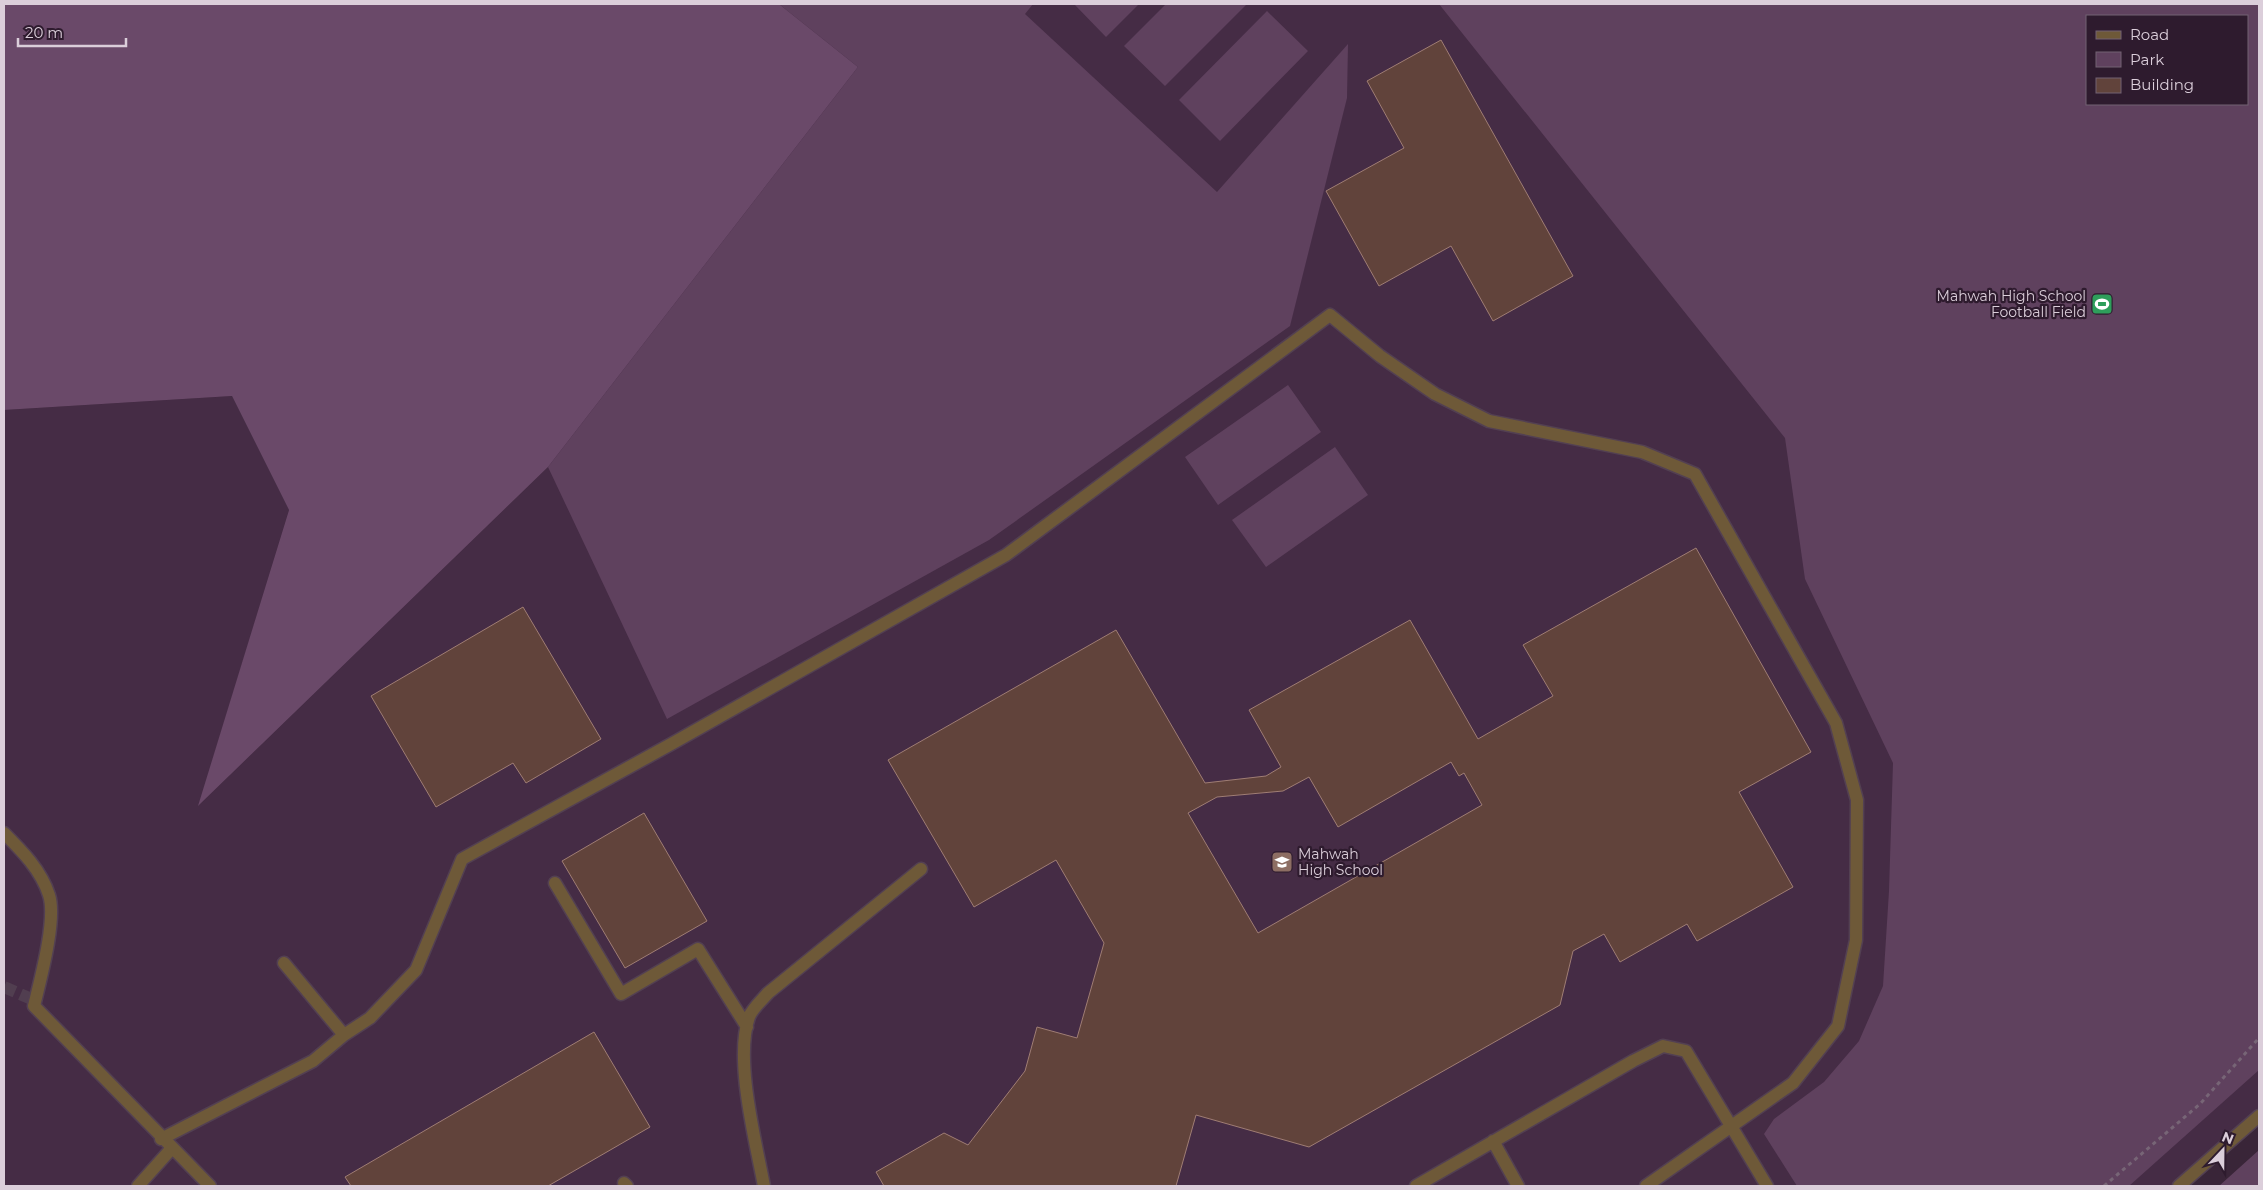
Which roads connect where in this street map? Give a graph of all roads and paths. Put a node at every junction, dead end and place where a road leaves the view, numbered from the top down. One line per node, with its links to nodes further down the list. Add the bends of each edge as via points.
1 (4, 833): 10 (street, via 30,859 50,896 50,929 34,1006)
2 (921, 869): 5 (street, via 768,993 749,1016)
3 (555, 883): 5 (street, via 621,994 698,948)
4 (284, 963): 6 (street)
5 (747, 1028): 15 (street, via 746,1094)
6 (344, 1035): 9 (street, via 370,1018 416,970 462,859 1006,555 1330,316 1435,394 1489,422 1642,452 1694,474 1836,723 1857,800 1856,940 1838,1026 1793,1083); 10 (street, via 313,1061)
7 (2259, 1038): 20 (path, via 2200,1104)
8 (2259, 1116): 21 (street)
9 (1732, 1127): 11 (street, via 1686,1051 1663,1046); 18 (street); 19 (street)
10 (162, 1139): 12 (street)
11 (1493, 1141): 16 (street); 17 (street)
12 (172, 1148): 13 (street); 14 (street)
13 (138, 1186)
14 (210, 1186)
15 (764, 1186)
16 (1416, 1186)
17 (1518, 1186)
18 (1646, 1186)
19 (1767, 1186)
20 (2104, 1186)
21 (2179, 1186)

